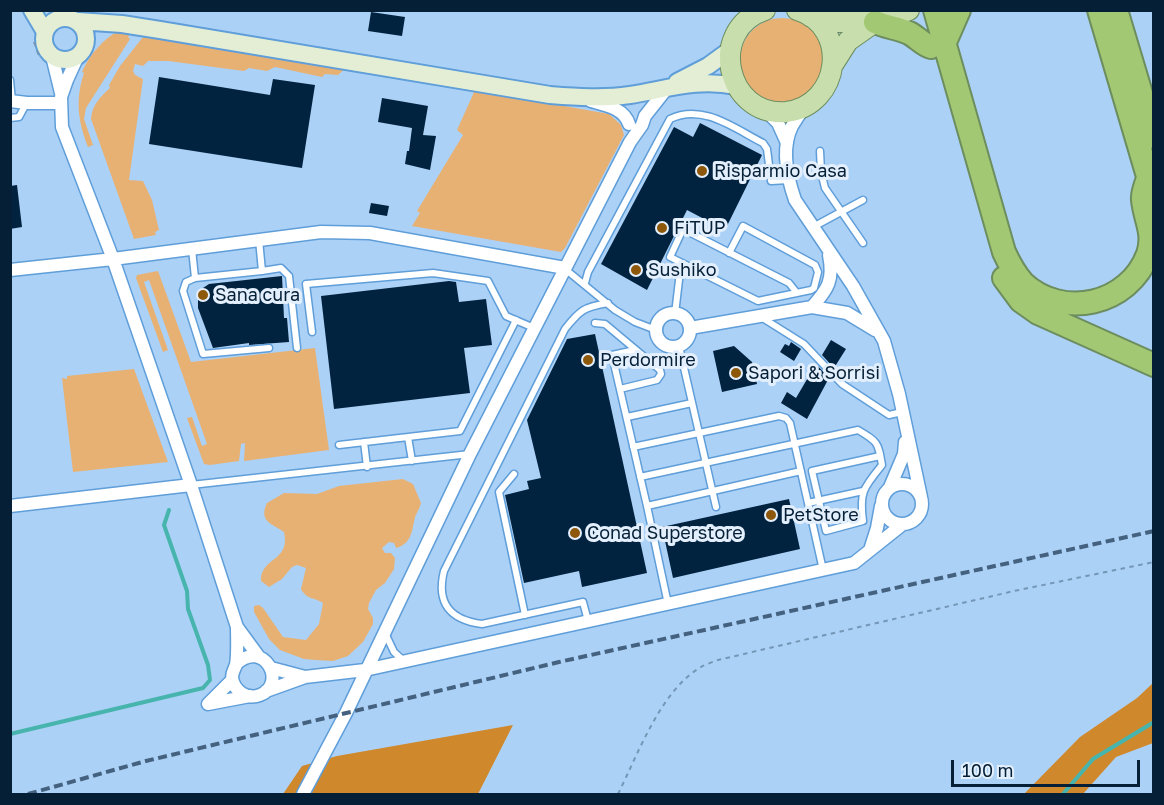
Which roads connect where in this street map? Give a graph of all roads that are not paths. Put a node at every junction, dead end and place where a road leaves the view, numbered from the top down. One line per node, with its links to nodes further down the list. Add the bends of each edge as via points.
1 (32, 10): 14 (main road)
2 (765, 10): 10 (main road)
3 (909, 10): 12 (main road)
4 (922, 10): 15 (highway)
5 (935, 10): 15 (highway)
6 (959, 10): 15 (highway)
7 (1099, 10): 38 (highway)
8 (1116, 10): 33 (highway)
9 (804, 14): 12 (main road, via 835,22); 19 (main road, via 826,32)
10 (743, 17): 16 (main road)
11 (78, 21): 13 (main road); 14 (main road, via 58,18); 17 (main road, via 86,32)
12 (875, 22): 15 (highway, via 907,32 924,45); 19 (main road, via 848,41)
13 (111, 25): 17 (main road, via 98,31); 24 (main road)
14 (45, 32): 18 (main road, via 45,45)
15 (938, 44): 38 (highway, via 1004,252 1018,277 1038,294 1062,303 1087,304 1111,296 1126,285 1141,268 1151,241 1143,198); 70 (highway, via 993,256 1008,286 1038,313)
16 (730, 50): 21 (main road); 22 (main road, via 730,70)
17 (82, 51): 18 (main road, via 65,60); 25 (street, via 66,80)
18 (52, 56): 25 (street)
19 (834, 63): 28 (main road, via 828,83)
20 (10, 80): 26 (lane)
21 (669, 86): 22 (main road, via 718,82); 23 (main road); 30 (street)
22 (736, 86): 29 (main road)
23 (635, 94): 24 (main road); 30 (street); 32 (street)
24 (579, 97): 32 (street, via 621,111)
25 (61, 100): 27 (street); 47 (street, via 62,127)
26 (11, 101): 27 (street)
27 (27, 103): 31 (lane, via 19,117)
28 (806, 106): 29 (main road, via 785,112); 35 (street, via 792,126)
29 (764, 109): 35 (street, via 778,123)
30 (645, 117): 34 (street)
31 (10, 118)
32 (628, 124): 34 (street)
33 (1154, 137)
34 (630, 142): 49 (street)
35 (787, 143): 37 (street)
36 (820, 151): 40 (lane, via 825,188)
37 (789, 180): 41 (street, via 795,200); 53 (lane, via 771,181 763,143 709,115 688,113 670,119)
38 (1151, 187)
39 (863, 200): 40 (lane)
40 (841, 212): 41 (lane); 43 (lane)
41 (812, 227): 44 (street)
42 (259, 240): 45 (street); 49 (street, via 321,232 370,233); 51 (lane)
43 (863, 243)
44 (827, 247): 56 (street, via 831,280); 65 (street)
45 (192, 248): 47 (street); 52 (lane)
46 (729, 253): 48 (lane, via 683,230 670,257); 54 (lane, via 789,283); 54 (lane, via 743,226 815,265 818,272 814,288)
47 (112, 259): 50 (street); 90 (street)
48 (681, 263): 54 (lane, via 758,301); 57 (lane)
49 (565, 268): 53 (lane); 61 (street)
50 (10, 270)
51 (262, 271): 52 (lane); 68 (lane, via 281,268 289,276)
52 (195, 278): 67 (lane, via 186,282 183,291 203,354)
53 (585, 283): 55 (lane)
54 (796, 293)
55 (608, 303): 63 (lane, via 635,322); 105 (lane, via 588,306 565,328 444,571 441,583 445,604 462,620 482,624)
56 (812, 307): 58 (street); 65 (street, via 847,314)
57 (675, 314): 62 (street, via 685,318); 63 (street, via 660,320)
58 (760, 316): 62 (street); 73 (lane, via 804,344 842,384 870,403 889,415)
59 (516, 320): 61 (lane); 64 (lane, via 506,316 488,281 433,273 306,284); 77 (lane, via 460,431)
60 (596, 323): 69 (lane, via 605,324)
61 (534, 328): 82 (street)
62 (690, 328): 66 (street, via 687,339)
63 (656, 330): 66 (street, via 663,344)
64 (312, 332)
65 (879, 333): 73 (street)
66 (679, 346): 72 (lane)
67 (269, 348)
68 (297, 348)
69 (636, 350): 71 (lane, via 612,355); 71 (lane, via 660,370 660,377)
70 (1154, 365)
71 (620, 389): 74 (lane)
72 (692, 403): 74 (lane); 76 (lane)
73 (902, 412): 75 (street)
74 (627, 417): 81 (lane)
75 (906, 429): 91 (street, via 904,454); 94 (street)
76 (699, 434): 79 (lane, via 779,416 790,423); 81 (lane); 85 (lane)
77 (408, 437): 78 (lane); 84 (lane)
78 (364, 442): 80 (lane); 86 (lane)
79 (795, 444): 83 (lane, via 858,430 873,439); 85 (lane); 87 (lane)
80 (339, 445)
81 (633, 447): 89 (lane)
82 (470, 454): 84 (lane); 108 (street)
83 (880, 456): 93 (lane, via 882,465); 95 (lane, via 812,471)
84 (412, 461): 86 (lane)
85 (706, 464): 89 (lane); 92 (lane)
86 (367, 467): 90 (lane)
87 (801, 471): 92 (lane); 96 (lane)
88 (514, 474): 105 (lane, via 499,492)
89 (640, 477): 99 (lane)
90 (191, 485): 98 (street); 107 (street)
91 (890, 487): 94 (street, via 910,486); 97 (street)
92 (712, 491): 99 (lane); 100 (lane)
93 (863, 491): 95 (lane); 95 (lane, via 863,521 826,531)
94 (921, 497): 101 (street, via 922,508 917,517)
95 (819, 501): 96 (lane)
96 (808, 503): 103 (lane)
97 (881, 505): 101 (street, via 888,519); 102 (street)
98 (10, 506)
99 (647, 506): 104 (lane)
100 (716, 507)
101 (903, 524): 102 (street)
102 (869, 551): 103 (street, via 854,563)
103 (823, 570): 104 (street)
104 (668, 604): 106 (street)
105 (525, 615): 106 (lane, via 583,602)
106 (588, 621): 110 (street)
107 (237, 627): 109 (street); 111 (street)
108 (384, 631): 110 (lane, via 394,652); 113 (street)
109 (259, 657): 111 (street, via 242,658); 112 (street)
110 (405, 662): 113 (street)
111 (236, 664): 115 (street)
112 (271, 668): 114 (street); 116 (street, via 273,676)
113 (365, 670): 114 (street); 118 (street)
114 (305, 677): 116 (street)
115 (232, 680): 117 (street, via 242,694); 117 (street, via 208,704)
116 (266, 691): 117 (street)
117 (250, 696)
118 (303, 795)

